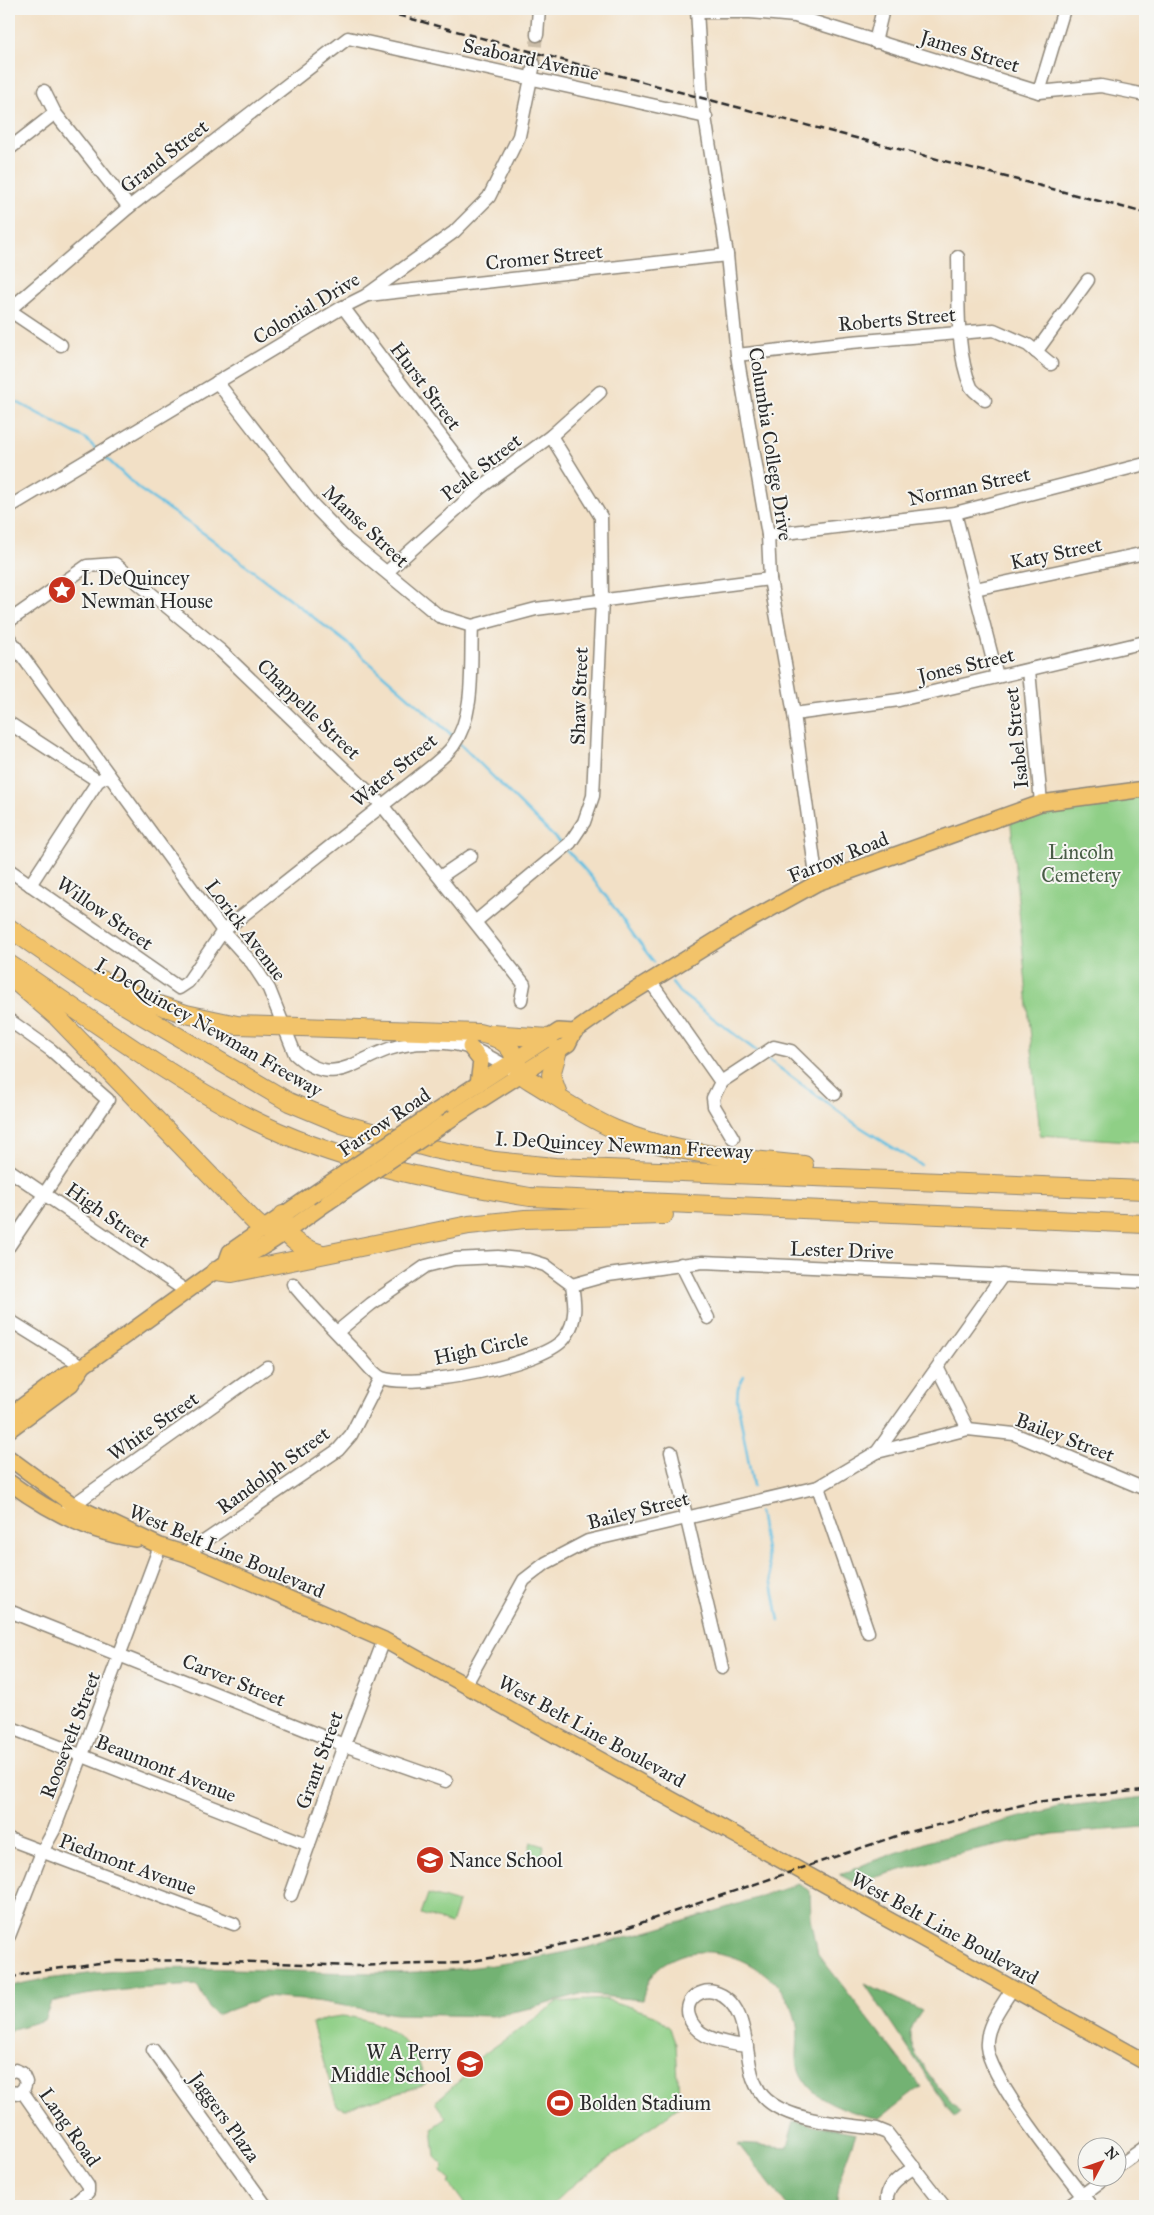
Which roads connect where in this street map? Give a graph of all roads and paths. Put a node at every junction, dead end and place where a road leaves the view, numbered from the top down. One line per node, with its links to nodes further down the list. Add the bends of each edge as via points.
1 (539, 9): 5 (street)
2 (884, 9): 7 (street)
3 (1064, 9): 11 (street)
4 (697, 10): 7 (street, James Street, via 795,16); 14 (street, Columbia College Drive)
5 (537, 36)
6 (348, 38): 9 (street, Seaboard Avenue); 16 (street, Grand Street)
7 (875, 42): 11 (street, James Street)
8 (534, 64): 9 (street, Colonial Drive)
9 (533, 78): 14 (street, Seaboard Avenue); 20 (street, Colonial Drive, via 519,136 489,197 454,232)
10 (44, 91): 13 (street)
11 (1039, 92): 12 (street, James Street, via 1101,86)
12 (1145, 95)
13 (55, 113): 15 (street); 16 (street)
14 (706, 116): 17 (street, Columbia College Drive)
15 (9, 149)
16 (129, 207): 22 (street, Grand Street)
17 (727, 255): 20 (street, Cromer Street); 26 (street, Columbia College Drive)
18 (958, 257): 23 (street)
19 (1088, 280): 25 (street)
20 (365, 296): 21 (street, Colonial Drive)
21 (343, 307): 28 (street, Colonial Drive); 33 (street, Hurst Street)
22 (9, 310): 24 (street)
23 (960, 331): 25 (street, Roberts Street, via 994,330); 26 (street, Roberts Street); 30 (street, via 964,364 972,389)
24 (60, 345)
25 (1036, 352): 27 (street, Roberts Street)
26 (737, 355): 36 (street, Columbia College Drive)
27 (1051, 364)
28 (217, 382): 34 (street, Colonial Drive); 38 (street, Manse Street, via 313,505 347,540)
29 (600, 392): 31 (street, Peale Street)
30 (985, 400)
31 (551, 436): 33 (street, Peale Street); 41 (street, Shaw Street, via 601,517)
32 (1145, 464): 35 (street, Norman Street)
33 (480, 488): 38 (street, Peale Street)
34 (9, 507)
35 (955, 513): 36 (street, Norman Street); 40 (street, Isabel Street)
36 (768, 535): 39 (street, Columbia College Drive)
37 (1145, 553): 40 (street, Katy Street)
38 (387, 572): 43 (street, Manse Street, via 440,616)
39 (770, 579): 41 (street); 48 (street, Columbia College Drive)
40 (975, 589): 47 (street, Isabel Street)
41 (602, 599): 43 (street, via 536,608); 59 (street, Shaw Street, via 593,796 584,822 570,843)
42 (9, 621): 53 (street, Chappelle Street, via 87,566 115,564 221,651)
43 (472, 626): 53 (street, Water Street, via 468,708 461,732 452,748)
44 (9, 638): 50 (street, Lorick Avenue)
45 (1145, 642): 46 (street, Jones Street)
46 (1029, 670): 47 (street, Jones Street); 52 (street, Isabel Street)
47 (997, 676): 48 (street, Jones Street, via 899,700)
48 (794, 714): 57 (street, Columbia College Drive)
49 (9, 723): 50 (street)
50 (103, 778): 58 (street); 61 (street, Lorick Avenue)
51 (1145, 789): 52 (main road, Farrow Road)
52 (1042, 803): 57 (main road, Farrow Road)
53 (382, 804): 56 (street, Chappelle Street); 61 (street, Water Street)
54 (471, 856): 56 (street)
55 (9, 870): 58 (street, Willow Street)
56 (440, 877): 59 (street, Chappelle Street)
57 (817, 883): 65 (main road, Farrow Road)
58 (30, 885): 66 (street, Willow Street)
59 (475, 922): 67 (street, Chappelle Street, via 524,984)
60 (9, 928): 62 (highway, I. DeQuincey Newman Freeway)
61 (224, 931): 66 (street, Water Street, via 188,982); 69 (street, Lorick Avenue, via 252,963 269,989)
62 (32, 944): 69 (highway, via 131,994 186,1014 237,1025); 79 (highway, I. DeQuincey Newman Freeway, via 99,990 289,1102 342,1124 433,1149 495,1161 555,1167)
63 (9, 964): 82 (highway, via 192,1086 249,1117 338,1154 452,1184 530,1197)
64 (9, 976): 85 (highway, via 57,1017)
65 (650, 981): 71 (main road, Farrow Road, via 574,1032 559,1031); 73 (street)
66 (179, 988)
67 (521, 1000)
68 (9, 1020): 81 (street, via 108,1100)
69 (285, 1027): 70 (highway); 70 (street, Lorick Avenue, via 296,1054 317,1069 331,1072 343,1071 405,1045)
70 (474, 1040): 71 (highway); 72 (highway, via 495,1037 505,1043); 74 (main road, via 480,1061)
71 (553, 1044): 72 (main road, Farrow Road); 76 (highway, via 551,1075)
72 (514, 1067): 74 (main road, Farrow Road); 76 (highway); 83 (main road, Farrow Road, bridge, via 454,1118 328,1202)
73 (721, 1082): 75 (street, via 774,1046 791,1051); 77 (street, via 713,1098 714,1106)
74 (478, 1084): 83 (main road, Farrow Road, bridge, via 309,1197)
75 (835, 1094)
76 (558, 1097): 79 (highway, via 613,1129 664,1145)
77 (734, 1138)
78 (9, 1170): 81 (street, High Street)
79 (898, 1180): 80 (highway, I. DeQuincey Newman Freeway)
80 (1145, 1190)
81 (43, 1193): 86 (street); 94 (street, High Street)
82 (871, 1214): 84 (highway); 87 (highway, via 819,1218 652,1214 525,1219 469,1225)
83 (283, 1223): 85 (highway); 87 (highway, via 305,1249); 89 (main road, Farrow Road, via 236,1262)
84 (1145, 1224)
85 (263, 1229): 89 (main road, Farrow Road, via 230,1252)
86 (9, 1246)
87 (322, 1254): 89 (highway, via 232,1273)
88 (680, 1264): 90 (street, Lester Drive, via 703,1262); 93 (street, Lester Drive, via 608,1275); 95 (street)
89 (220, 1267): 94 (main road, Farrow Road)
90 (1003, 1275): 91 (street, Lester Drive); 100 (street, Bailey Street)
91 (1145, 1282)
92 (293, 1284): 97 (street)
93 (572, 1285): 97 (street, via 545,1265 529,1260 498,1257 454,1259 426,1266); 101 (street, High Circle, via 575,1316 566,1337 557,1347 530,1360 453,1376 402,1380)
94 (186, 1291): 98 (main road, Farrow Road)
95 (708, 1318)
96 (9, 1320): 98 (street)
97 (337, 1332): 101 (street)
98 (83, 1366): 102 (main road, Farrow Road, via 63,1376); 104 (main road, Farrow Road, via 71,1384)
99 (267, 1367): 113 (street, White Street)
100 (938, 1369): 103 (street); 106 (street, Bailey Street)
101 (380, 1378): 117 (street, Randolph Street, via 351,1434 338,1450)
102 (9, 1416)
103 (968, 1429): 106 (street, Bailey Street); 111 (street, Bailey Street, via 1014,1434)
104 (9, 1430)
105 (671, 1452): 115 (street)
106 (877, 1452): 109 (street, Bailey Street)
107 (9, 1458): 113 (main road, West Belt Line Boulevard)
108 (9, 1482): 112 (main road)
109 (818, 1486): 115 (street, Bailey Street); 119 (street)
110 (9, 1490): 112 (main road)
111 (1145, 1490)
112 (27, 1496): 114 (main road)
113 (73, 1505): 114 (street, White Street); 116 (main road, West Belt Line Boulevard)
114 (60, 1514): 116 (main road, via 113,1536)
115 (685, 1517): 122 (street); 123 (street, Bailey Street, via 588,1541 546,1563 524,1580)
116 (154, 1543): 117 (main road, West Belt Line Boulevard); 121 (street, Roosevelt Street)
117 (186, 1554): 120 (main road, West Belt Line Boulevard)
118 (9, 1611): 121 (street, Carver Street)
119 (868, 1632)
120 (384, 1640): 123 (main road, West Belt Line Boulevard); 125 (street, Grant Street)
121 (121, 1654): 125 (street, Carver Street); 126 (street, Roosevelt Street)
122 (722, 1668)
123 (466, 1684): 134 (main road, West Belt Line Boulevard)
124 (9, 1727): 126 (street, Beaumont Avenue)
125 (344, 1745): 127 (street, Carver Street); 129 (street, Grant Street)
126 (83, 1755): 129 (street, Beaumont Avenue); 130 (street, Roosevelt Street)
127 (446, 1781)
128 (9, 1839): 130 (street, Piedmont Avenue)
129 (308, 1844): 131 (street, Grant Street)
130 (42, 1852): 132 (street, Piedmont Avenue); 133 (street, Roosevelt Street)
131 (291, 1894)
132 (234, 1924)
133 (9, 1936)
134 (1012, 1989): 137 (main road, West Belt Line Boulevard); 145 (street, via 989,2029 987,2048 1001,2083)
135 (746, 2046): 135 (street, via 742,2022 727,2000 712,1991 693,1997 688,2014 698,2030 726,2043); 143 (street, via 754,2080 772,2104 798,2115 884,2131)
136 (153, 2050): 148 (street, Jaggers Plaza)
137 (1145, 2062)
138 (9, 2072): 139 (street, Lang Road, via 18,2071 24,2075 26,2082)
139 (22, 2091): 140 (street, Lang Road, via 16,2094); 147 (street, Lang Road, via 88,2186 88,2192)
140 (9, 2092)
141 (1145, 2147): 142 (street)
142 (1126, 2161)
143 (915, 2167): 146 (street); 149 (street, via 892,2185 887,2194)
144 (1091, 2188): 145 (street)
145 (1082, 2195): 151 (street); 152 (street)
146 (941, 2202): 150 (street)
147 (72, 2206)
148 (266, 2206)
149 (888, 2206)
150 (928, 2206)
151 (1068, 2206)
152 (1091, 2206)

